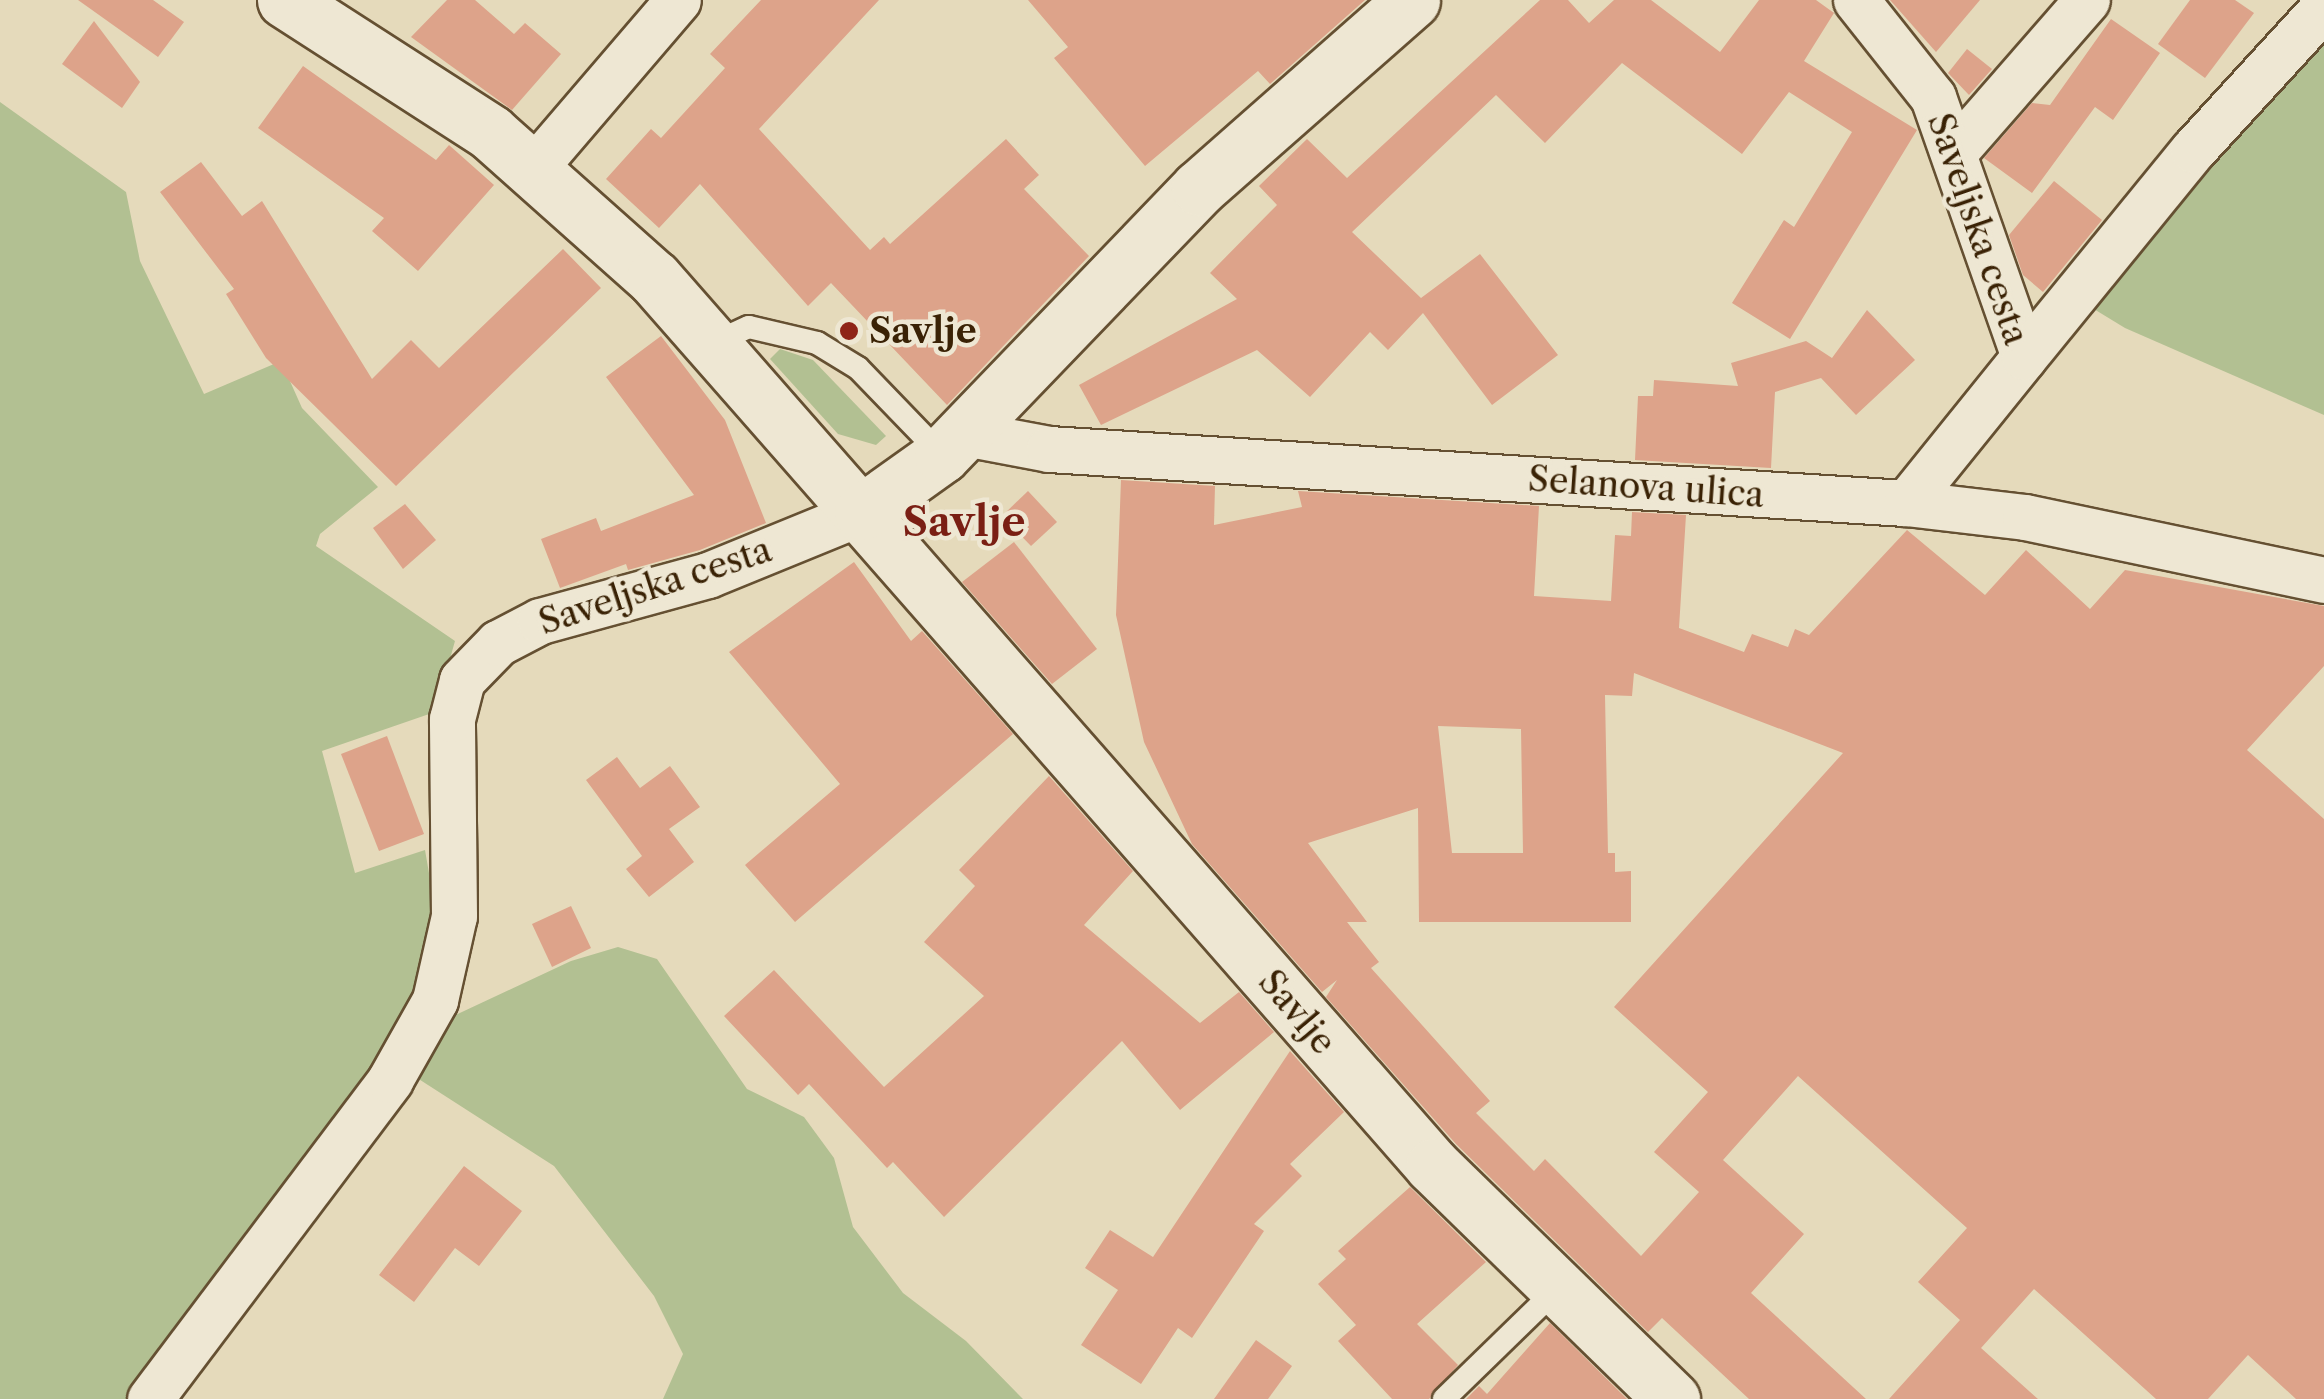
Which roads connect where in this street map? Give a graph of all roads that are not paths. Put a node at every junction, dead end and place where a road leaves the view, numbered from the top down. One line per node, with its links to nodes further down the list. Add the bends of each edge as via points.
1 (285, 0): 8 (street, Savlje, via 442,98)
2 (678, 0): 8 (street)
3 (1412, 0): 11 (street, Saveljska cesta, via 1200,188)
4 (1856, 0): 7 (street, Saveljska cesta, via 1933,96)
5 (2087, 0): 7 (street)
6 (2324, 7): 10 (street, via 2192,150)
7 (1956, 150): 10 (street, Saveljska cesta)
8 (534, 168): 9 (street, Savlje, via 640,264)
9 (714, 344): 11 (lane, via 749,328 818,343); 13 (street, Savlje)
10 (2024, 357): 12 (street, Saveljska cesta)
11 (953, 444): 12 (street, Selanova ulica); 13 (street, Saveljska cesta)
12 (1906, 504): 14 (street, Selanova ulica, via 2025,517)
13 (862, 512): 15 (street, Savlje, via 1323,1044 1433,1166); 16 (street, Saveljska cesta, via 708,575 540,621 498,644 462,680 452,718 454,916 436,1000 378,1095)
14 (2324, 580)
15 (1558, 1288): 17 (lane); 18 (street, Savlje)
16 (150, 1399)
17 (1444, 1399)
18 (1672, 1399)

